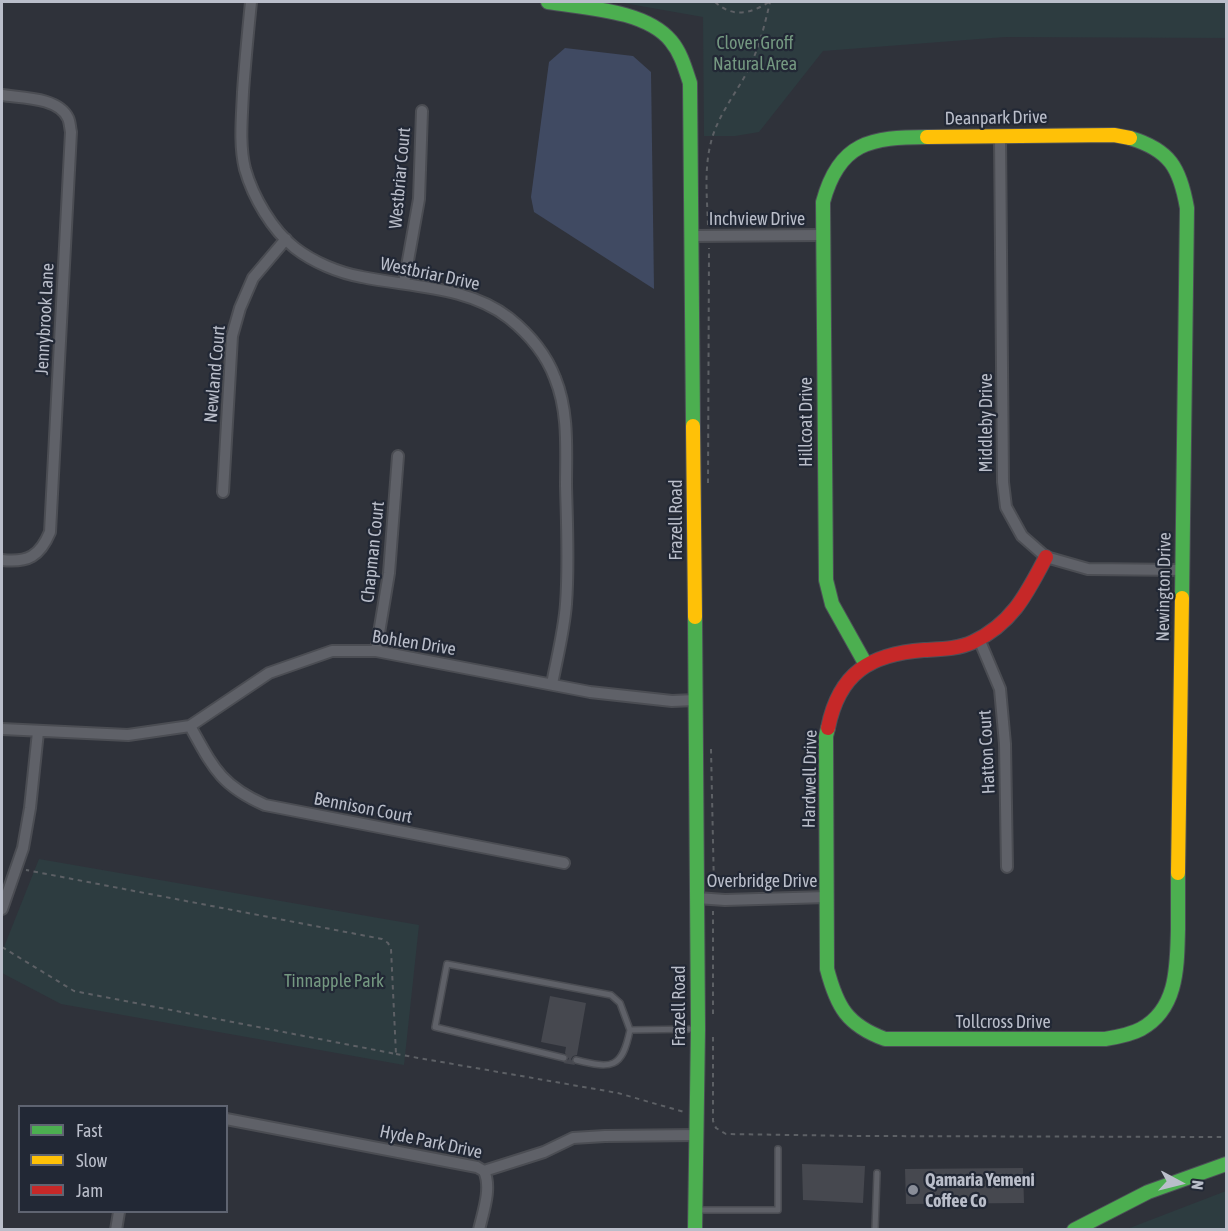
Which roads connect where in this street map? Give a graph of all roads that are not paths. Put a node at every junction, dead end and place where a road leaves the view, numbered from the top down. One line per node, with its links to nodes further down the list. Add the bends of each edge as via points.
1 (251, 2): 10 (street, Westbriar Drive, via 241,134 245,168 258,201)
2 (548, 2): 8 (street, Frazell Road, via 635,17 657,27 674,43 690,83)
3 (2, 95): 15 (street, Jennybrook Lane, via 60,108 69,119 71,132 50,532 44,547 31,558)
4 (422, 111): 11 (street, Westbriar Court, via 419,199)
5 (1000, 136): 6 (street, Deanpark Drive, via 1114,135 1154,146); 7 (street, Deanpark Drive, via 878,139 851,152); 14 (street, Middleby Drive, via 1003,482 1006,507 1022,536)
6 (1167, 157): 16 (street, Newington Drive, via 1178,172 1186,208)
7 (832, 173): 9 (street, Hillcoat Drive, via 823,202)
8 (691, 236): 9 (street, Inchview Drive); 21 (street, Frazell Road)
9 (823, 236): 19 (street, Hillcoat Drive, via 826,580 832,604)
10 (286, 239): 11 (street, Westbriar Drive, via 295,248 341,272); 13 (street, Newland Court, via 253,278 232,336)
11 (404, 283): 20 (street, Westbriar Drive, via 488,304 526,333 544,355 556,379 566,433 566,604)
12 (398, 456): 18 (street, Chapman Court, via 389,573)
13 (223, 492)
14 (1046, 557): 16 (street, Middleby Drive, via 1088,568); 17 (street, Hardwell Drive, via 1013,613)
15 (2, 560)
16 (1183, 570): 30 (street, Newington Drive, via 1177,969 1169,999)
17 (979, 639): 19 (street, Hardwell Drive, via 959,646 890,654); 26 (street, Hatton Court, via 1000,689)
18 (376, 651): 20 (street, Bohlen Drive); 22 (street, Bohlen Drive, via 333,651 269,674)
19 (866, 663): 27 (street, Hardwell Drive, via 837,694 826,736)
20 (552, 684): 21 (street, Bohlen Drive, via 672,701)
21 (695, 700): 28 (street, Frazell Road)
22 (190, 726): 24 (street, Bohlen Drive, via 128,735); 25 (street, Bennison Court, via 215,771 245,796 265,805)
23 (2, 729): 24 (street, Bohlen Drive)
24 (38, 732): 29 (street, via 30,808 18,868)
25 (564, 863)
26 (1007, 867)
27 (827, 897): 28 (street, Overbridge Drive); 31 (street, Hardwell Drive, via 827,969 833,997)
28 (697, 898): 32 (street, Frazell Road)
29 (2, 909)
30 (1156, 1018): 31 (street, Tollcross Drive, via 1133,1034 1105,1040 885,1039 860,1030)
31 (849, 1020)
32 (698, 1029): 33 (lane); 37 (street, Frazell Road)
33 (630, 1030): 34 (lane, via 620,1003 611,995 447,964 435,1027); 35 (lane, via 626,1048 612,1065)
34 (564, 1058)
35 (576, 1060)
36 (228, 1119): 40 (street, Hyde Park Drive)
37 (696, 1136): 40 (street, Hyde Park Drive, via 573,1138 544,1152); 42 (street, Frazell Road)
38 (778, 1149): 42 (lane, via 778,1210)
39 (1227, 1164): 48 (street, via 1150,1190)
40 (484, 1171): 45 (street, via 488,1186)
41 (877, 1173): 47 (lane)
42 (695, 1210): 46 (street, Frazell Road)
43 (119, 1213): 44 (street)
44 (116, 1230)
45 (479, 1230)
46 (695, 1230)
47 (875, 1230)
48 (1074, 1230)

